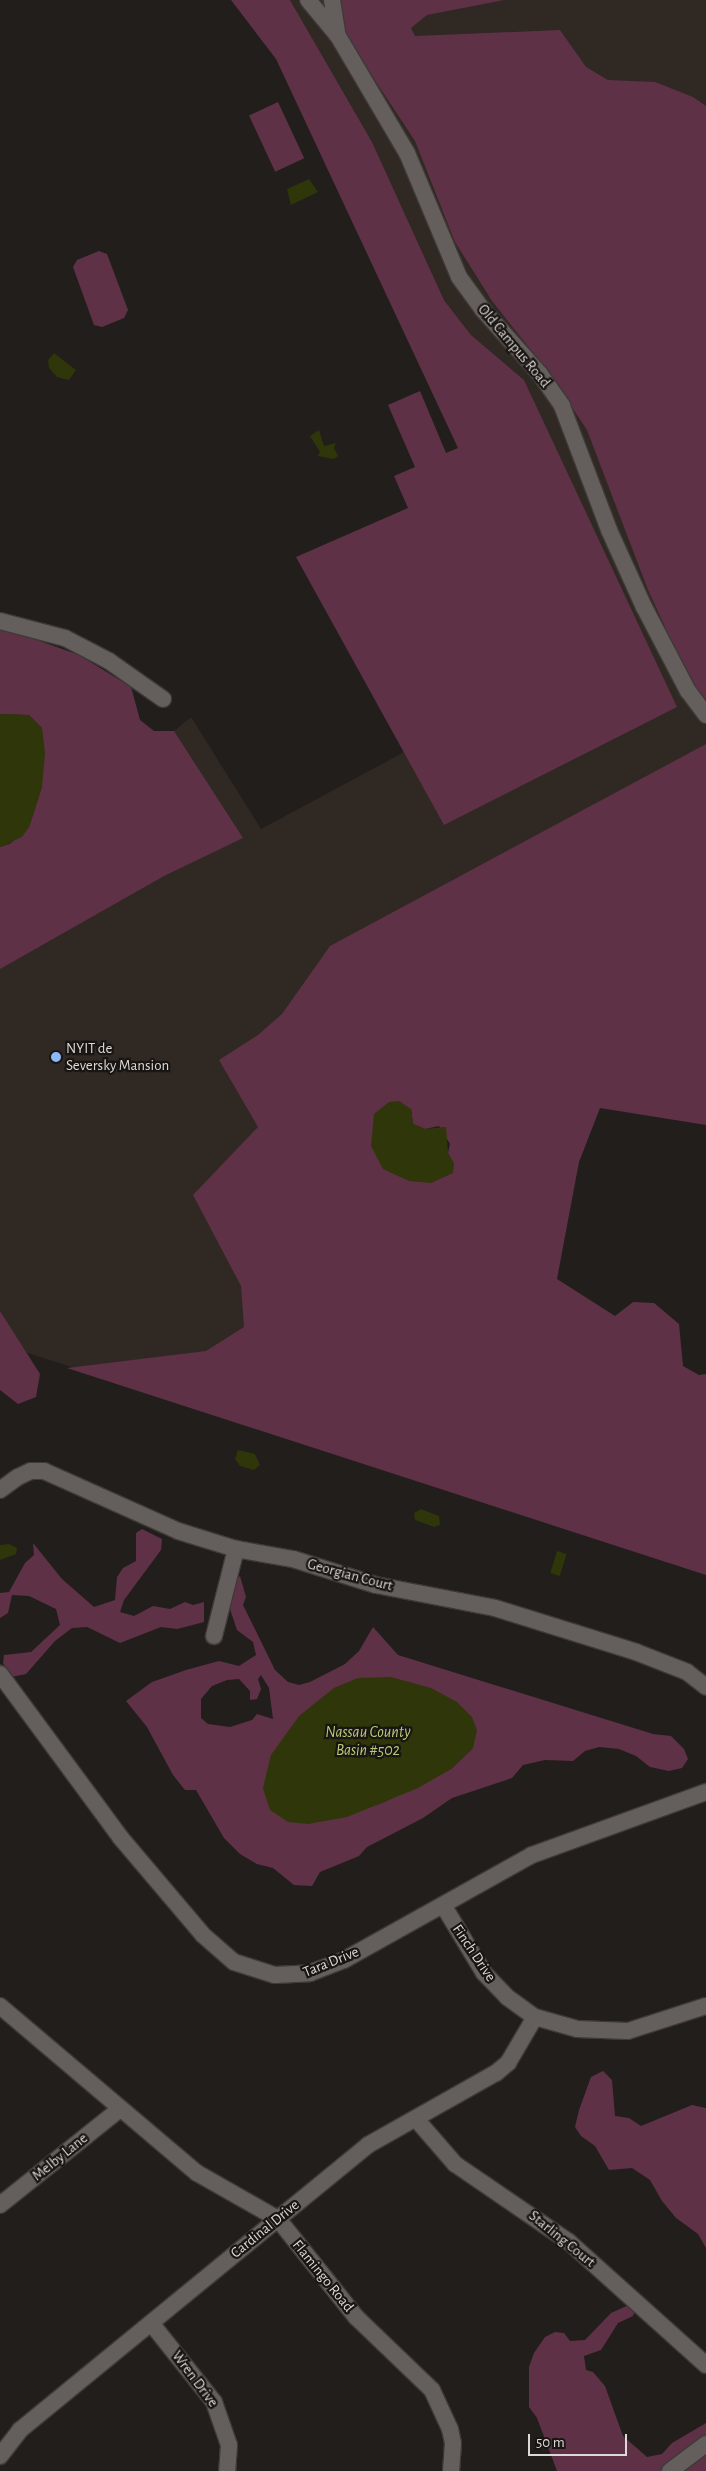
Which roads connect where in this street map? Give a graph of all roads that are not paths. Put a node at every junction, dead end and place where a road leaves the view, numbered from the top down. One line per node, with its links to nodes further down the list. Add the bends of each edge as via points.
1 (308, 0): 3 (street, Old Campus Road)
2 (332, 0): 3 (street, Old Campus Road)
3 (338, 36): 6 (street, Old Campus Road, via 407,153 459,277 483,310 540,374 562,406 644,607 688,691)
4 (0, 621): 5 (street, via 65,638 109,661)
5 (163, 699)
6 (706, 715)
7 (0, 1490): 8 (street, Georgian Court, via 31,1471 44,1471 143,1518)
8 (236, 1549): 9 (street); 11 (street, Georgian Court, via 293,1559 376,1584 495,1608 688,1672)
9 (214, 1636)
10 (0, 1674): 13 (street, Tara Drive, via 120,1837 203,1935 234,1962 275,1975 310,1973 344,1960)
11 (706, 1687)
12 (706, 1792): 13 (street, Tara Drive, via 532,1855)
13 (442, 1905): 16 (street, Finch Drive, via 484,1973 507,1997)
14 (0, 2006): 17 (street, Flamingo Road)
15 (706, 2006): 16 (street, Finch Drive, via 628,2031 577,2029)
16 (535, 2017): 18 (street, Cardinal Drive, via 508,2063 496,2074)
17 (120, 2109): 19 (street, Melby Lane); 20 (street, Flamingo Road, via 197,2173)
18 (416, 2118): 20 (street, Cardinal Drive, via 368,2145); 22 (street, Starling Court, via 455,2164 569,2242)
19 (0, 2206)
20 (278, 2219): 21 (street, Cardinal Drive); 26 (street, Flamingo Road, via 356,2318 432,2390 450,2429 453,2443)
21 (151, 2323): 24 (street, Cardinal Drive, via 20,2430); 25 (street, Wren Drive, via 214,2402 229,2445)
22 (706, 2365)
23 (706, 2444): 27 (street)
24 (0, 2456)
25 (227, 2471)
26 (451, 2471)
27 (670, 2471)

